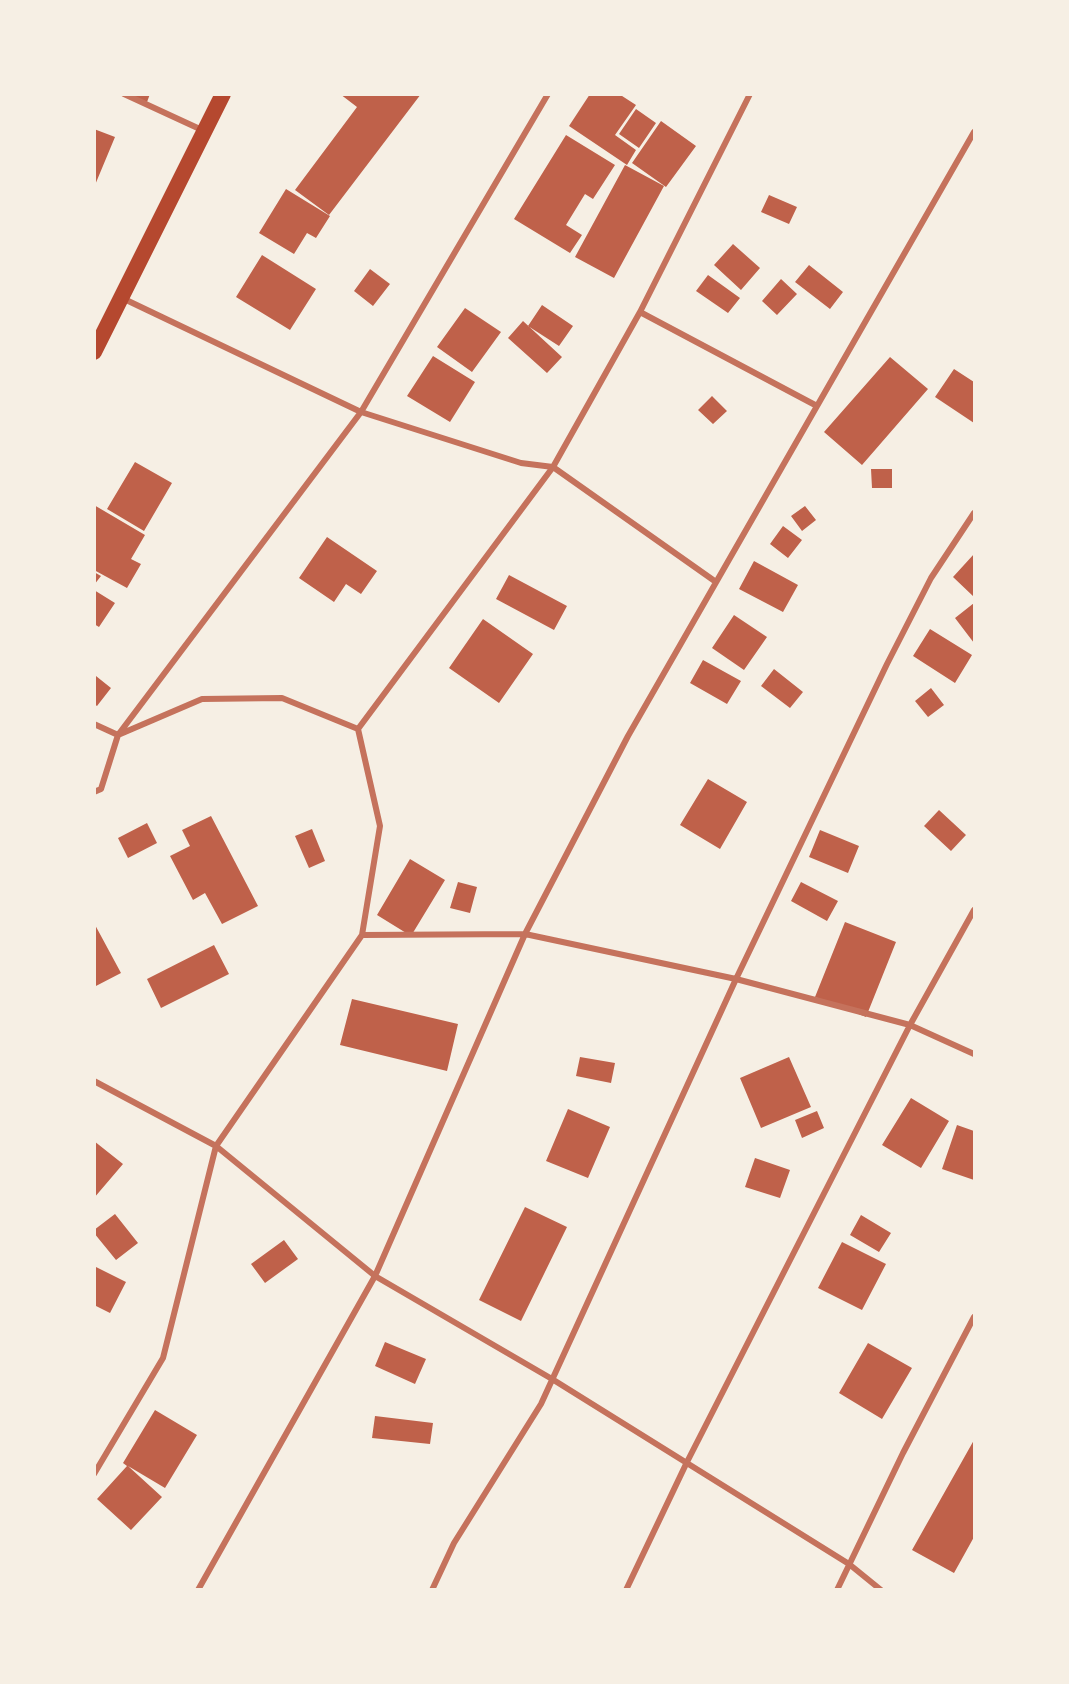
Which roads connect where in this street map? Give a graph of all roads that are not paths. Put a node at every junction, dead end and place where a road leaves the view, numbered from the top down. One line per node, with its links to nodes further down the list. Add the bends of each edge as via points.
1 (124, 94): 5 (street)
2 (223, 94): 5 (highway)
3 (548, 94): 11 (street)
4 (750, 94): 8 (street)
5 (204, 131): 7 (highway)
6 (975, 132): 10 (street)
7 (122, 297): 9 (highway); 11 (street)
8 (640, 312): 10 (street); 12 (street)
9 (94, 352)
10 (817, 406): 14 (street)
11 (361, 412): 12 (street, via 521,463); 17 (street)
12 (553, 467): 14 (street); 16 (street)
13 (975, 513): 22 (street, via 931,578)
14 (716, 582): 20 (street, via 628,736)
15 (94, 724): 17 (street)
16 (358, 729): 17 (street, via 282,698 202,699); 21 (street, via 380,826)
17 (118, 735): 18 (street, via 101,789)
18 (94, 792)
19 (975, 910): 23 (street)
20 (525, 934): 21 (street); 22 (street); 27 (street)
21 (362, 935): 26 (street)
22 (736, 979): 23 (street); 29 (street)
23 (910, 1025): 24 (street); 30 (street)
24 (975, 1054)
25 (94, 1081): 26 (street)
26 (216, 1146): 27 (street); 31 (street, via 163,1359)
27 (375, 1276): 29 (street); 33 (street)
28 (975, 1317): 32 (street)
29 (552, 1379): 30 (street); 34 (street, via 542,1404 454,1543)
30 (687, 1462): 32 (street); 35 (street)
31 (94, 1474)
32 (849, 1564): 36 (street); 37 (street)
33 (198, 1590)
34 (432, 1590)
35 (626, 1590)
36 (837, 1590)
37 (882, 1590)

